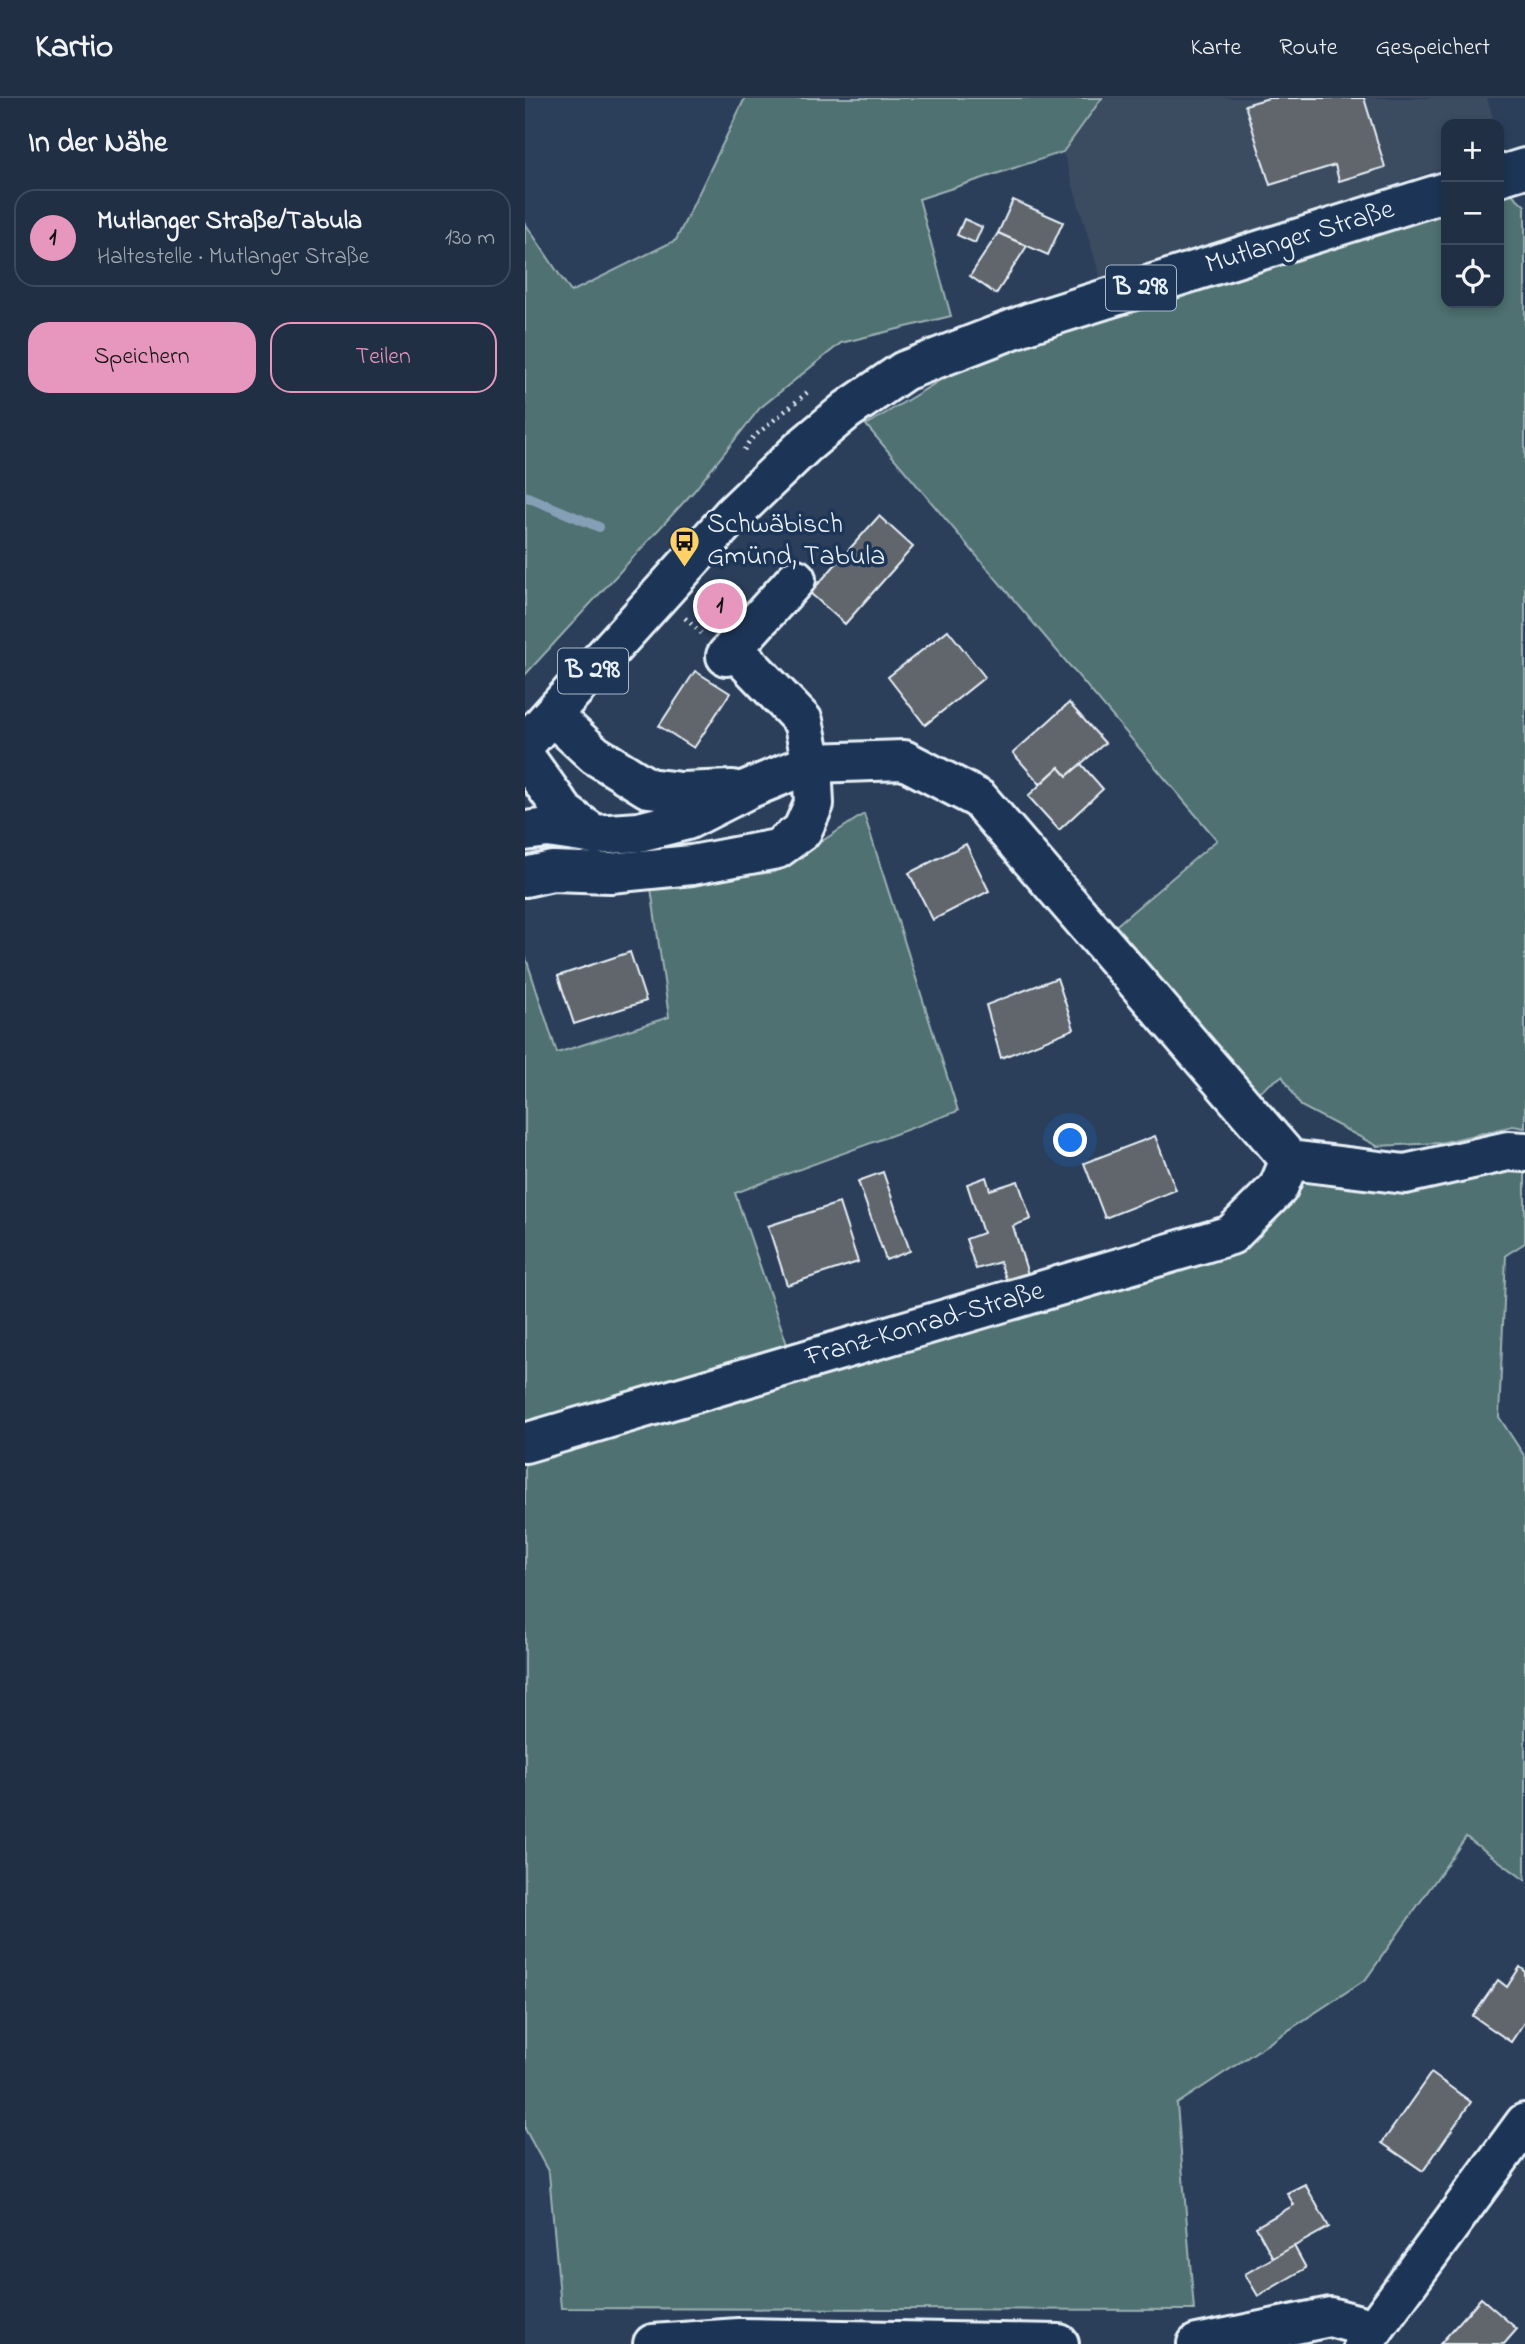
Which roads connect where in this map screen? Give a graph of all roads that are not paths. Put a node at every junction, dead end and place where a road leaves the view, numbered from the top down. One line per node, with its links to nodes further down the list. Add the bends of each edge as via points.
1 (1525, 168): 2 (street)
2 (1504, 174)
3 (1441, 194): 5 (street, Mutlanger Straße / B 298, via 1029,323 904,371 846,410 732,515)
4 (796, 579): 8 (street, via 730,652 803,721)
5 (552, 716): 6 (street, Mutlanger Straße / B 298); 9 (street, via 594,755 648,788 681,792)
6 (525, 744)
7 (525, 757): 11 (street, via 565,813)
8 (812, 763): 9 (street); 12 (street, via 814,804 803,831 777,849 692,864 610,873 552,871); 14 (street, via 904,760 979,799)
9 (748, 789): 11 (street, via 687,820 639,832)
10 (525, 831): 11 (street, via 548,828)
11 (595, 835)
12 (525, 877)
13 (1525, 1152): 14 (street, via 1508,1151 1405,1174)
14 (1290, 1160): 15 (street, Franz-Konrad-Straße, via 1278,1188 1231,1235)
15 (525, 1443)
16 (1525, 2123): 17 (street)
17 (1368, 2336): 20 (street, via 1330,2318)
18 (653, 2344): 19 (street, via 739,2338)
19 (1059, 2344)
20 (1197, 2344)

